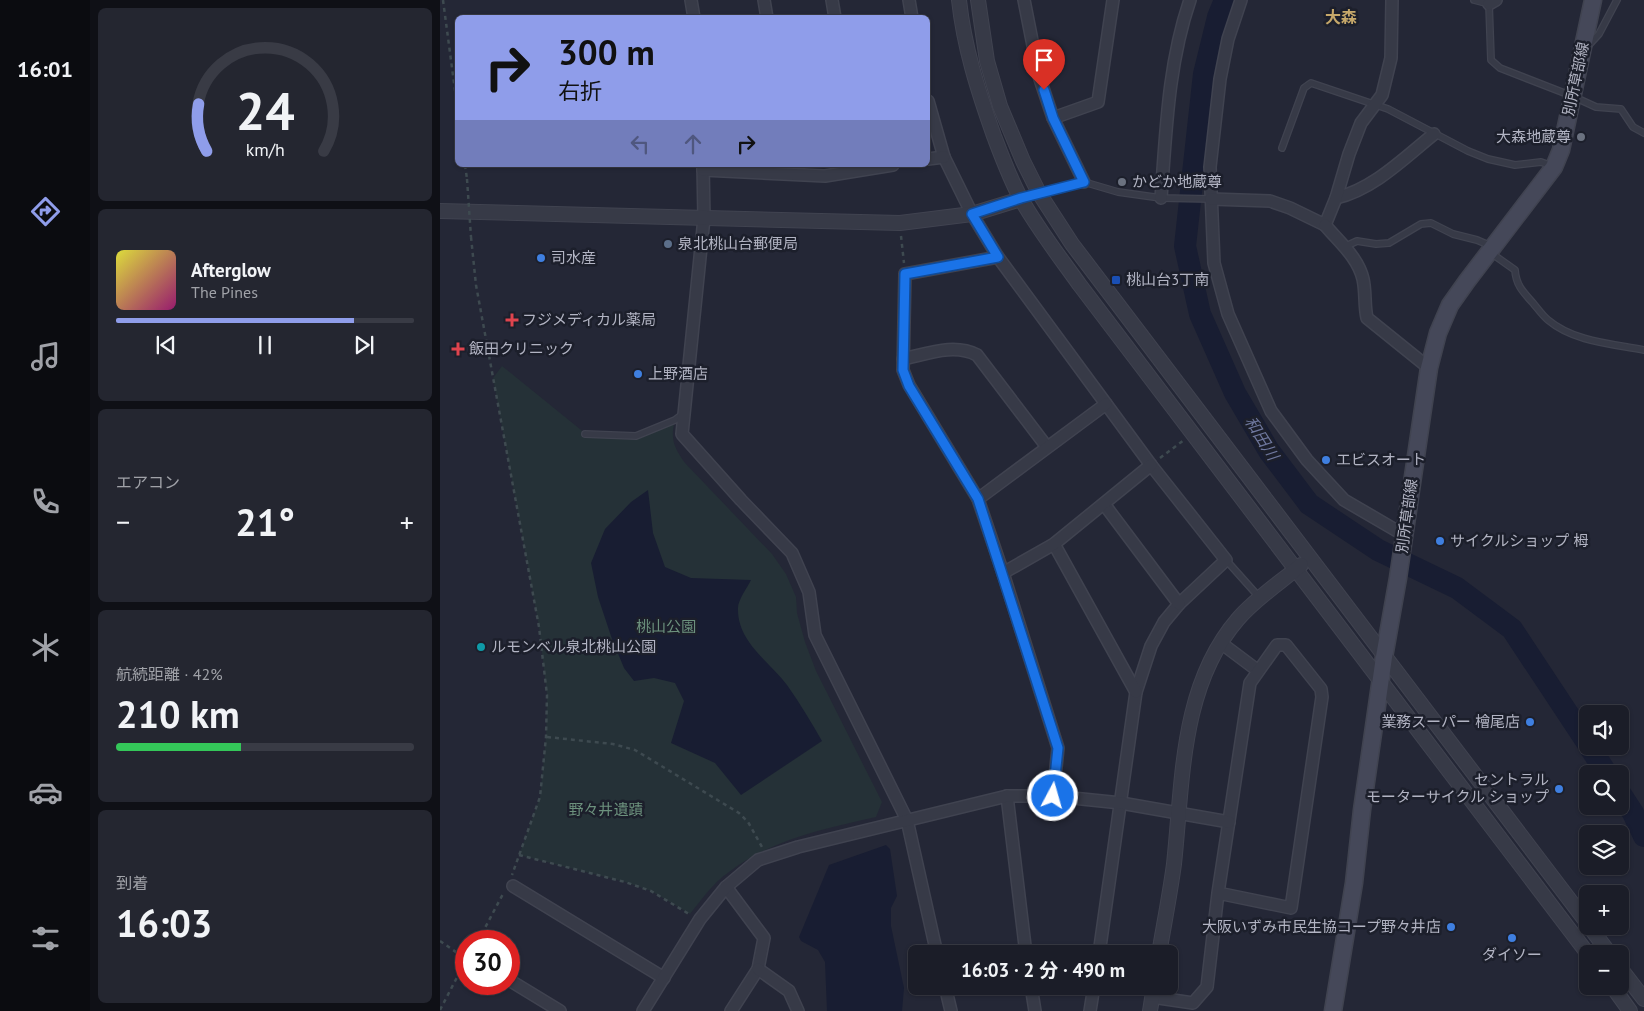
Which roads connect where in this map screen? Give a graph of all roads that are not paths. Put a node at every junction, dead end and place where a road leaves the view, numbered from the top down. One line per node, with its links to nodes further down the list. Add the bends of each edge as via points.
1 (691, 0): 16 (street)
2 (764, 0): 17 (street)
3 (832, 0): 18 (street)
4 (909, 0): 19 (street)
5 (959, 0): 35 (street, via 963,32 979,95)
6 (978, 0): 34 (street, via 987,61 1000,106)
7 (1024, 0): 24 (street, via 1039,76)
8 (1113, 0): 24 (street, via 1098,102)
9 (1190, 0): 36 (street, via 1168,100)
10 (1241, 0): 38 (street, via 1228,39 1220,79 1210,167)
11 (1392, 0): 22 (street, via 1391,58 1382,96)
12 (1474, 0): 15 (lane)
13 (1592, 0): 20 (main road, 別所草部線)
14 (1617, 0): 20 (lane, via 1599,34)
15 (1492, 2): 21 (lane, via 1491,60 1500,68)
16 (694, 15)
17 (766, 15)
18 (834, 15)
19 (912, 15)
20 (1580, 55): 21 (main road, 別所草部線)
21 (1572, 96): 25 (lane, via 1596,108 1621,109 1633,127); 32 (main road, 別所草部線, via 1561,150)
22 (1376, 104): 26 (lane); 27 (lane, via 1311,83 1304,88); 37 (street, via 1361,123)
23 (930, 108): 28 (street)
24 (1053, 118): 33 (street)
25 (1644, 133)
26 (1434, 134): 32 (lane, via 1488,159 1515,165 1541,162); 37 (street, via 1385,174 1353,194)
27 (1282, 148)
28 (944, 157): 29 (street); 40 (street)
29 (930, 160)
30 (703, 167): 31 (street, via 825,176); 41 (street)
31 (881, 167)
32 (1554, 167): 44 (main road, 別所草部線)
33 (1084, 182): 34 (lane); 36 (lane, via 1118,192)
34 (1040, 193): 35 (street); 58 (street, via 1106,290)
35 (1021, 198): 40 (street); 60 (street, via 1079,284)
36 (1163, 198): 38 (lane)
37 (1336, 198): 42 (street)
38 (1210, 199): 42 (street, via 1270,201); 56 (street, via 1214,264 1228,314 1271,410 1307,460 1344,500)
39 (440, 211): 41 (street)
40 (972, 214): 41 (street, via 900,224); 45 (street)
41 (704, 218): 50 (street)
42 (1325, 225): 43 (street)
43 (1344, 247): 44 (lane, via 1357,241 1389,243 1421,224 1431,224 1477,240); 48 (street, via 1356,261 1364,279 1367,318)
44 (1491, 249): 46 (lane, via 1515,270 1520,289 1548,320 1565,332); 48 (main road, 別所草部線, via 1450,305 1438,333)
45 (998, 257): 47 (street, via 905,274); 49 (street)
46 (1644, 350)
47 (903, 359): 52 (street, via 954,349 968,350 977,355); 54 (street, via 909,386)
48 (1429, 368): 56 (main road, 別所草部線)
49 (1106, 404): 52 (street); 53 (street)
50 (683, 414): 51 (lane, via 636,436); 73 (street, via 682,434 792,553 809,592 815,635)
51 (586, 434)
52 (1047, 448): 54 (street)
53 (1151, 465): 55 (street); 59 (street)
54 (978, 499): 61 (street)
55 (1104, 504): 57 (street); 63 (street)
56 (1404, 538): 65 (main road, 別所草部線)
57 (1054, 544): 61 (street); 68 (street)
58 (1310, 558): 60 (street); 65 (street)
59 (1226, 560): 62 (lane); 63 (street)
60 (1296, 570): 62 (street); 67 (street)
61 (1003, 573): 70 (street, via 1058,748)
62 (1260, 599): 64 (street, via 1238,619)
63 (1179, 604): 68 (street, via 1151,646)
64 (1221, 644): 66 (street); 72 (street, via 1198,690 1183,758)
65 (1384, 657): 67 (main road, 別所草部線); 78 (street)
66 (1257, 670): 74 (street, via 1250,683); 77 (street, via 1277,645 1286,645 1321,689 1291,908)
67 (1380, 682): 84 (street); 105 (main road, 別所草部線, via 1354,883)
68 (1136, 692): 71 (street)
69 (1007, 796): 70 (street); 73 (street); 81 (street)
70 (1053, 796): 71 (street)
71 (1121, 803): 72 (street); 82 (street)
72 (1179, 813): 74 (street); 83 (street)
73 (907, 820): 76 (street, via 758,860); 80 (street)
74 (1229, 822): 77 (street)
75 (509, 887): 87 (street)
76 (726, 887): 86 (street, via 764,938); 87 (street, via 700,919)
77 (1218, 893): 94 (street, via 1207,987 1193,1003)
78 (1579, 913)
79 (1596, 935): 85 (street)
80 (934, 945)
81 (1025, 945)
82 (1100, 945)
83 (1160, 945)
84 (1581, 945)
85 (1603, 945)
86 (758, 968): 99 (street); 100 (street, via 789,991)
87 (664, 978): 98 (street)
88 (1629, 980): 96 (street)
89 (520, 987): 97 (street)
90 (947, 995): 101 (street)
91 (1032, 995): 102 (street)
92 (1093, 995): 103 (street)
93 (1152, 995): 104 (street)
94 (1166, 995)
95 (1618, 995): 106 (street)
96 (1644, 999)
97 (560, 1011)
98 (643, 1011)
99 (731, 1011)
100 (798, 1011)
101 (951, 1011)
102 (1035, 1011)
103 (1090, 1011)
104 (1150, 1011)
105 (1333, 1011)
106 (1630, 1011)

